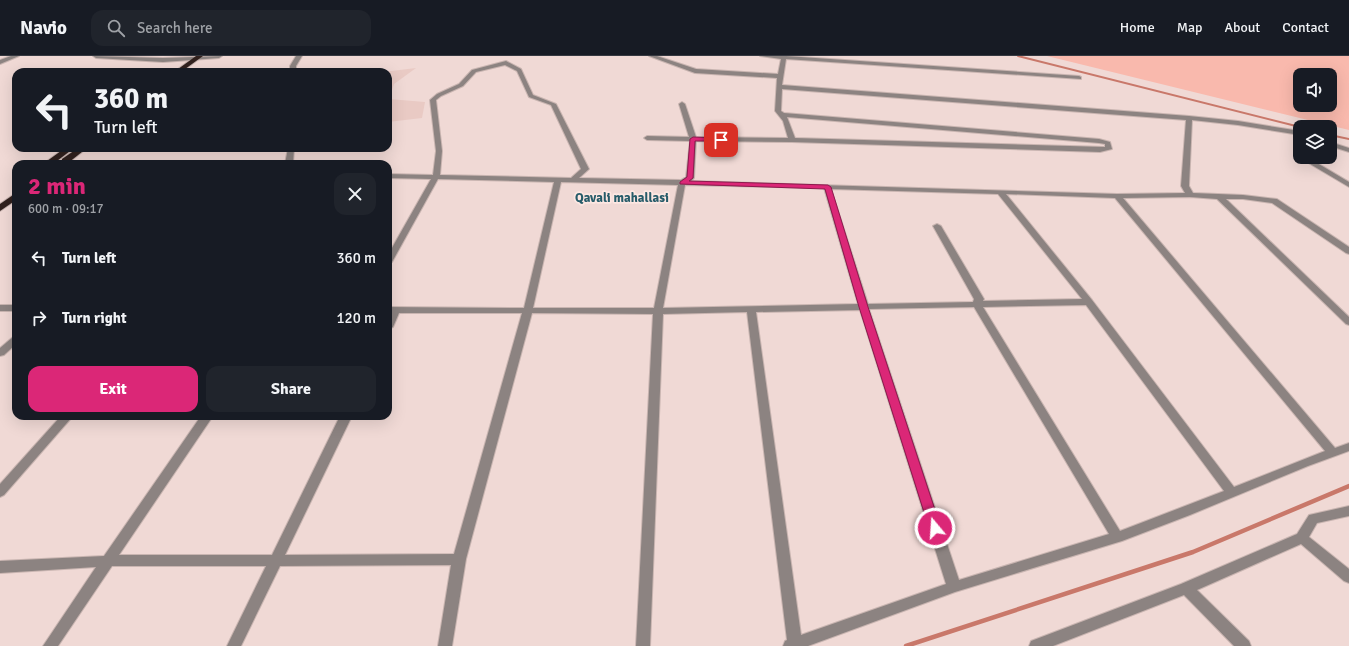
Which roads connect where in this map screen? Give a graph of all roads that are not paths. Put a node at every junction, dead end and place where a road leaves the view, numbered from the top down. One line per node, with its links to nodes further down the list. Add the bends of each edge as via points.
1 (16, 56): 11 (street)
2 (96, 56): 7 (street, via 163,60)
3 (219, 56): 7 (street)
4 (298, 56): 14 (street)
5 (652, 56): 15 (street, via 694,71)
6 (763, 56): 8 (street)
7 (203, 57): 12 (highway); 13 (highway)
8 (784, 57): 9 (street); 15 (street)
9 (805, 57): 16 (street)
10 (507, 59): 33 (street, via 474,71 461,86 439,94 433,100 439,151); 35 (street, via 519,70 531,96 553,104 585,169)
11 (0, 62)
12 (184, 68)
13 (191, 68)
14 (293, 68)
15 (780, 76): 17 (street)
16 (1079, 78)
17 (780, 87): 19 (street, via 778,111); 20 (street)
18 (682, 104): 23 (street)
19 (782, 115): 24 (street, via 789,124); 24 (street, via 1099,141 1108,143 1109,149)
20 (1189, 118): 21 (street); 41 (street, via 1185,186)
21 (1293, 132)
22 (647, 138): 23 (street)
23 (693, 139): 24 (street); 36 (street, via 690,178)
24 (792, 140)
25 (1337, 146): 26 (street)
26 (1349, 150)
27 (64, 152): 29 (highway)
28 (78, 152): 30 (highway)
29 (53, 160)
30 (66, 160)
31 (1314, 164): 37 (street)
32 (392, 176): 33 (street)
33 (436, 177): 34 (street); 49 (street)
34 (558, 179): 35 (street); 55 (street)
35 (574, 179): 36 (street)
36 (682, 183): 38 (street); 58 (street)
37 (1349, 185)
38 (828, 187): 40 (street); 52 (street)
39 (12, 189): 44 (highway)
40 (1001, 193): 42 (street); 50 (street)
41 (1190, 195): 42 (street); 43 (street)
42 (1118, 196): 66 (street)
43 (1219, 197): 48 (street, via 1274,201); 59 (street)
44 (0, 198)
45 (12, 199): 46 (highway)
46 (0, 208)
47 (936, 226): 51 (street, via 978,299)
48 (1349, 251)
49 (392, 255)
50 (1089, 302): 51 (street); 68 (street)
51 (978, 304): 52 (street); 70 (street)
52 (864, 307): 56 (street); 77 (street)
53 (0, 308): 54 (street)
54 (12, 308)
55 (528, 309): 57 (street); 58 (street); 72 (street)
56 (751, 309): 58 (street); 79 (street)
57 (392, 310)
58 (658, 311): 84 (street)
59 (1349, 322)
60 (12, 342): 61 (street)
61 (0, 353)
62 (63, 420): 67 (street)
63 (204, 420): 74 (street)
64 (344, 420): 73 (street)
65 (1349, 447): 66 (street)
66 (1332, 452): 68 (street)
67 (0, 492)
68 (1232, 493): 70 (street)
69 (1349, 511): 71 (street, via 1313,519)
70 (1116, 537): 77 (street)
71 (1302, 538): 76 (street); 78 (street)
72 (459, 559): 73 (street); 83 (street)
73 (277, 560): 74 (street); 82 (street)
74 (108, 561): 75 (street); 81 (street)
75 (0, 567)
76 (1349, 577)
77 (954, 587): 79 (street)
78 (1186, 588): 80 (street); 85 (street)
79 (792, 645)
80 (1040, 645)
81 (50, 646)
82 (234, 646)
83 (445, 646)
84 (643, 646)
85 (1244, 646)

